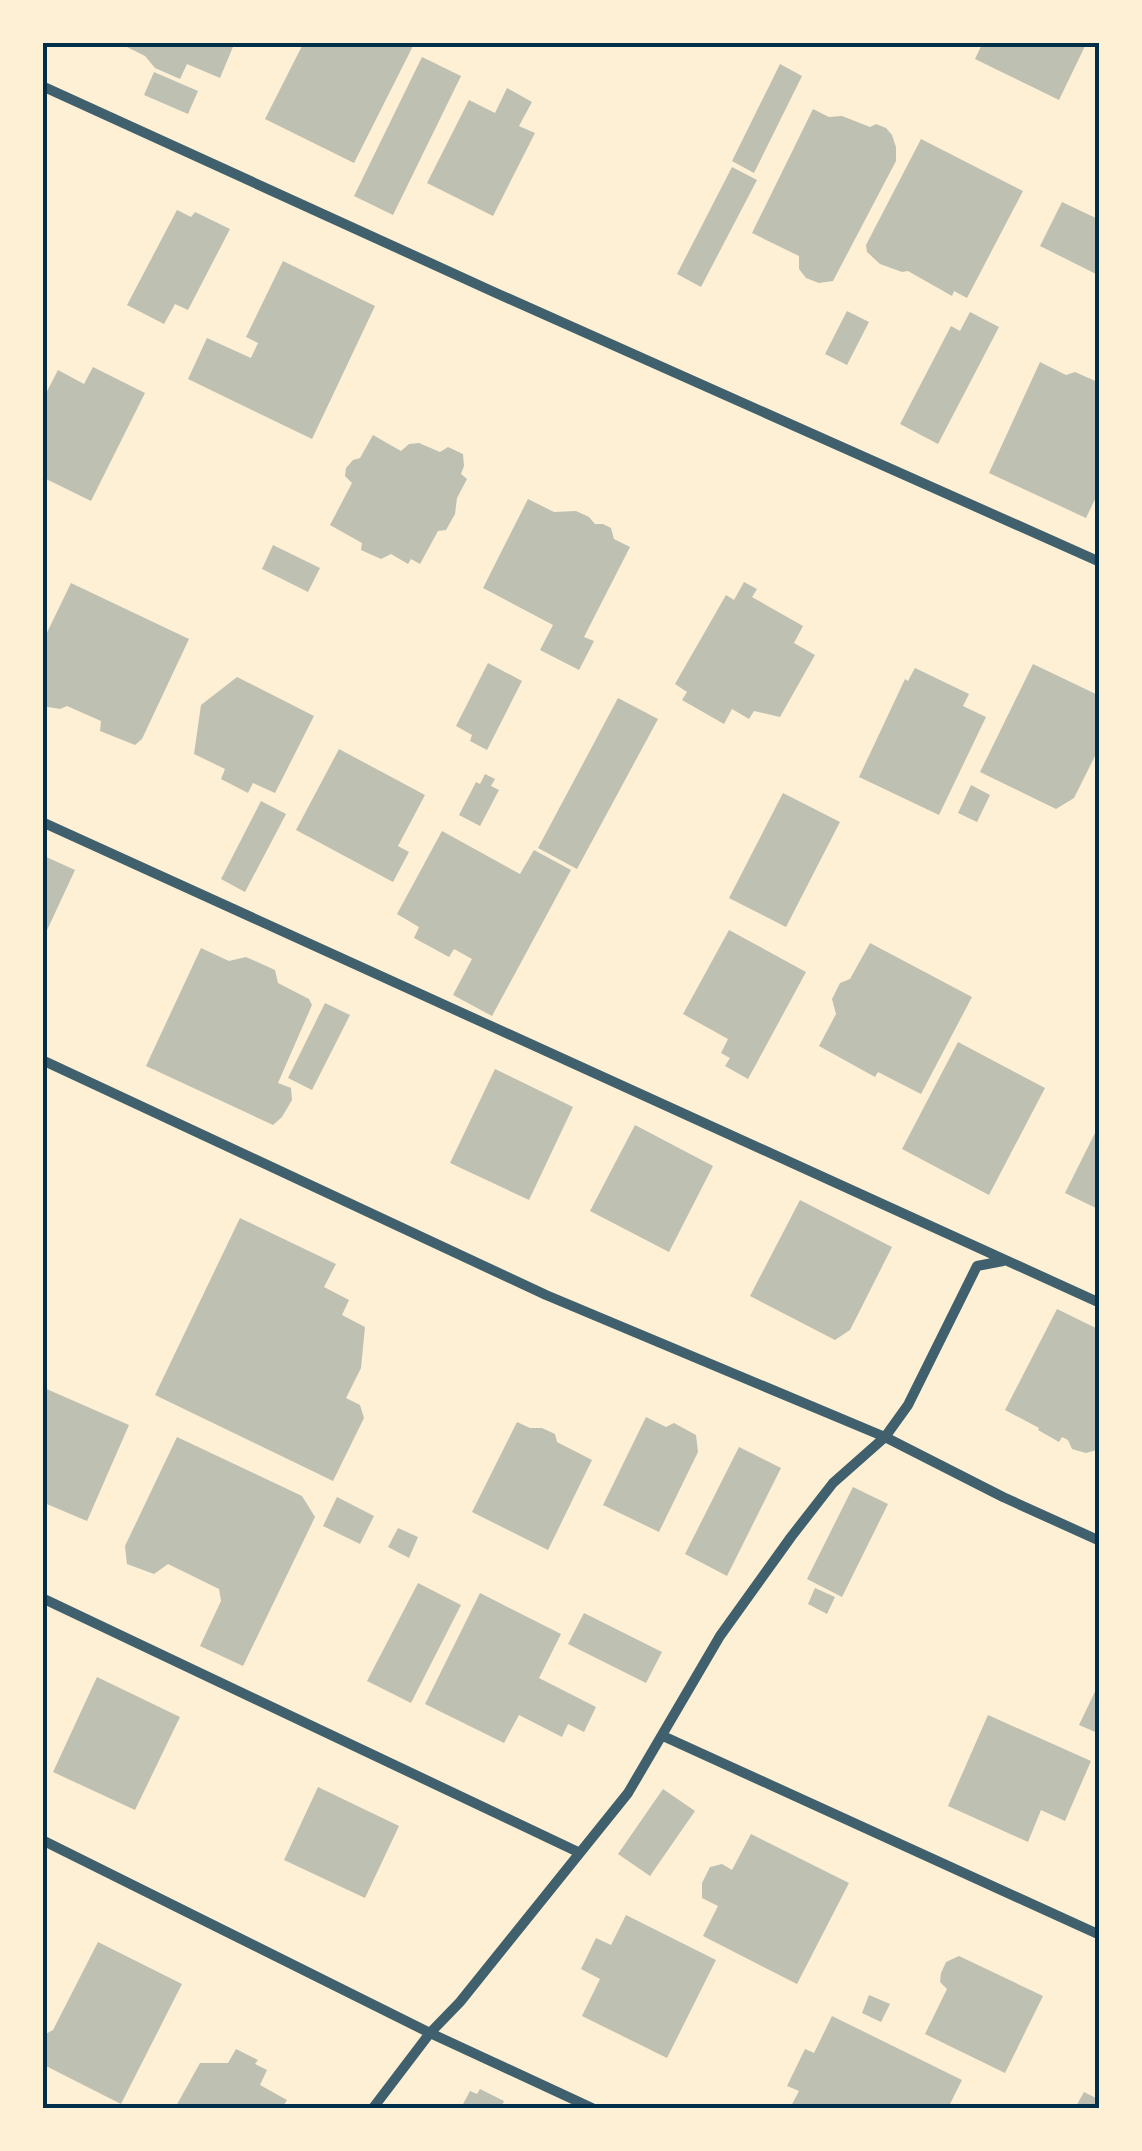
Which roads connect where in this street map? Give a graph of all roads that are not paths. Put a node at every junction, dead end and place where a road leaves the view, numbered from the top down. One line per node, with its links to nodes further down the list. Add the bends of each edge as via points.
1 (42, 86): 2 (street)
2 (1100, 562)
3 (42, 822): 5 (street)
4 (42, 1060): 7 (street, via 546,1294)
5 (1006, 1261): 6 (street); 7 (street, via 977,1266 908,1406)
6 (1100, 1302)
7 (885, 1437): 8 (street); 10 (street, via 833,1483 791,1537 720,1636)
8 (1100, 1541)
9 (42, 1598): 12 (street)
10 (663, 1736): 12 (street, via 628,1793); 13 (street)
11 (42, 1840): 14 (street)
12 (578, 1852): 14 (street)
13 (1100, 1935)
14 (430, 2033): 15 (street); 16 (street)
15 (373, 2108)
16 (592, 2108)

